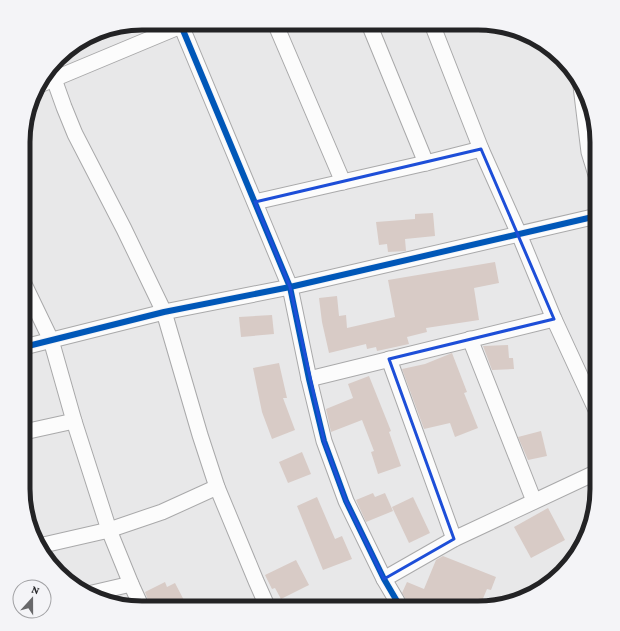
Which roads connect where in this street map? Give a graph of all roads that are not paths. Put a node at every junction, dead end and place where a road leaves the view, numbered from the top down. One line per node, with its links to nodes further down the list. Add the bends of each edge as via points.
1 (167, 30): 6 (street)
2 (185, 30): 13 (street)
3 (278, 30): 12 (street)
4 (371, 30): 11 (street)
5 (434, 30): 9 (street)
6 (54, 73)
7 (53, 75): 18 (street, via 75,134)
8 (583, 104): 10 (street)
9 (481, 149): 11 (street); 15 (street)
10 (590, 155)
11 (426, 163): 12 (street)
12 (343, 182): 13 (street)
13 (255, 202): 16 (street)
14 (590, 218): 15 (street)
15 (519, 234): 16 (street); 19 (street)
16 (290, 287): 18 (street); 24 (street)
17 (30, 296): 21 (street)
18 (164, 312): 21 (street); 29 (street)
19 (554, 319): 20 (street); 25 (street)
20 (470, 339): 23 (street); 30 (street)
21 (51, 340): 22 (street); 26 (street)
22 (30, 345)
23 (389, 359): 24 (street); 32 (street)
24 (309, 379): 34 (street, via 324,441 346,501)
25 (590, 397)
26 (74, 421): 27 (street); 31 (street)
27 (30, 431)
28 (590, 475): 30 (street)
29 (217, 487): 31 (street, via 162,512); 38 (street)
30 (534, 501): 32 (street)
31 (109, 530): 33 (street); 35 (street)
32 (454, 539): 34 (street)
33 (47, 549)
34 (384, 579): 39 (street)
35 (131, 584): 36 (street); 37 (street)
36 (98, 592)
37 (139, 601)
38 (265, 601)
39 (397, 601)

